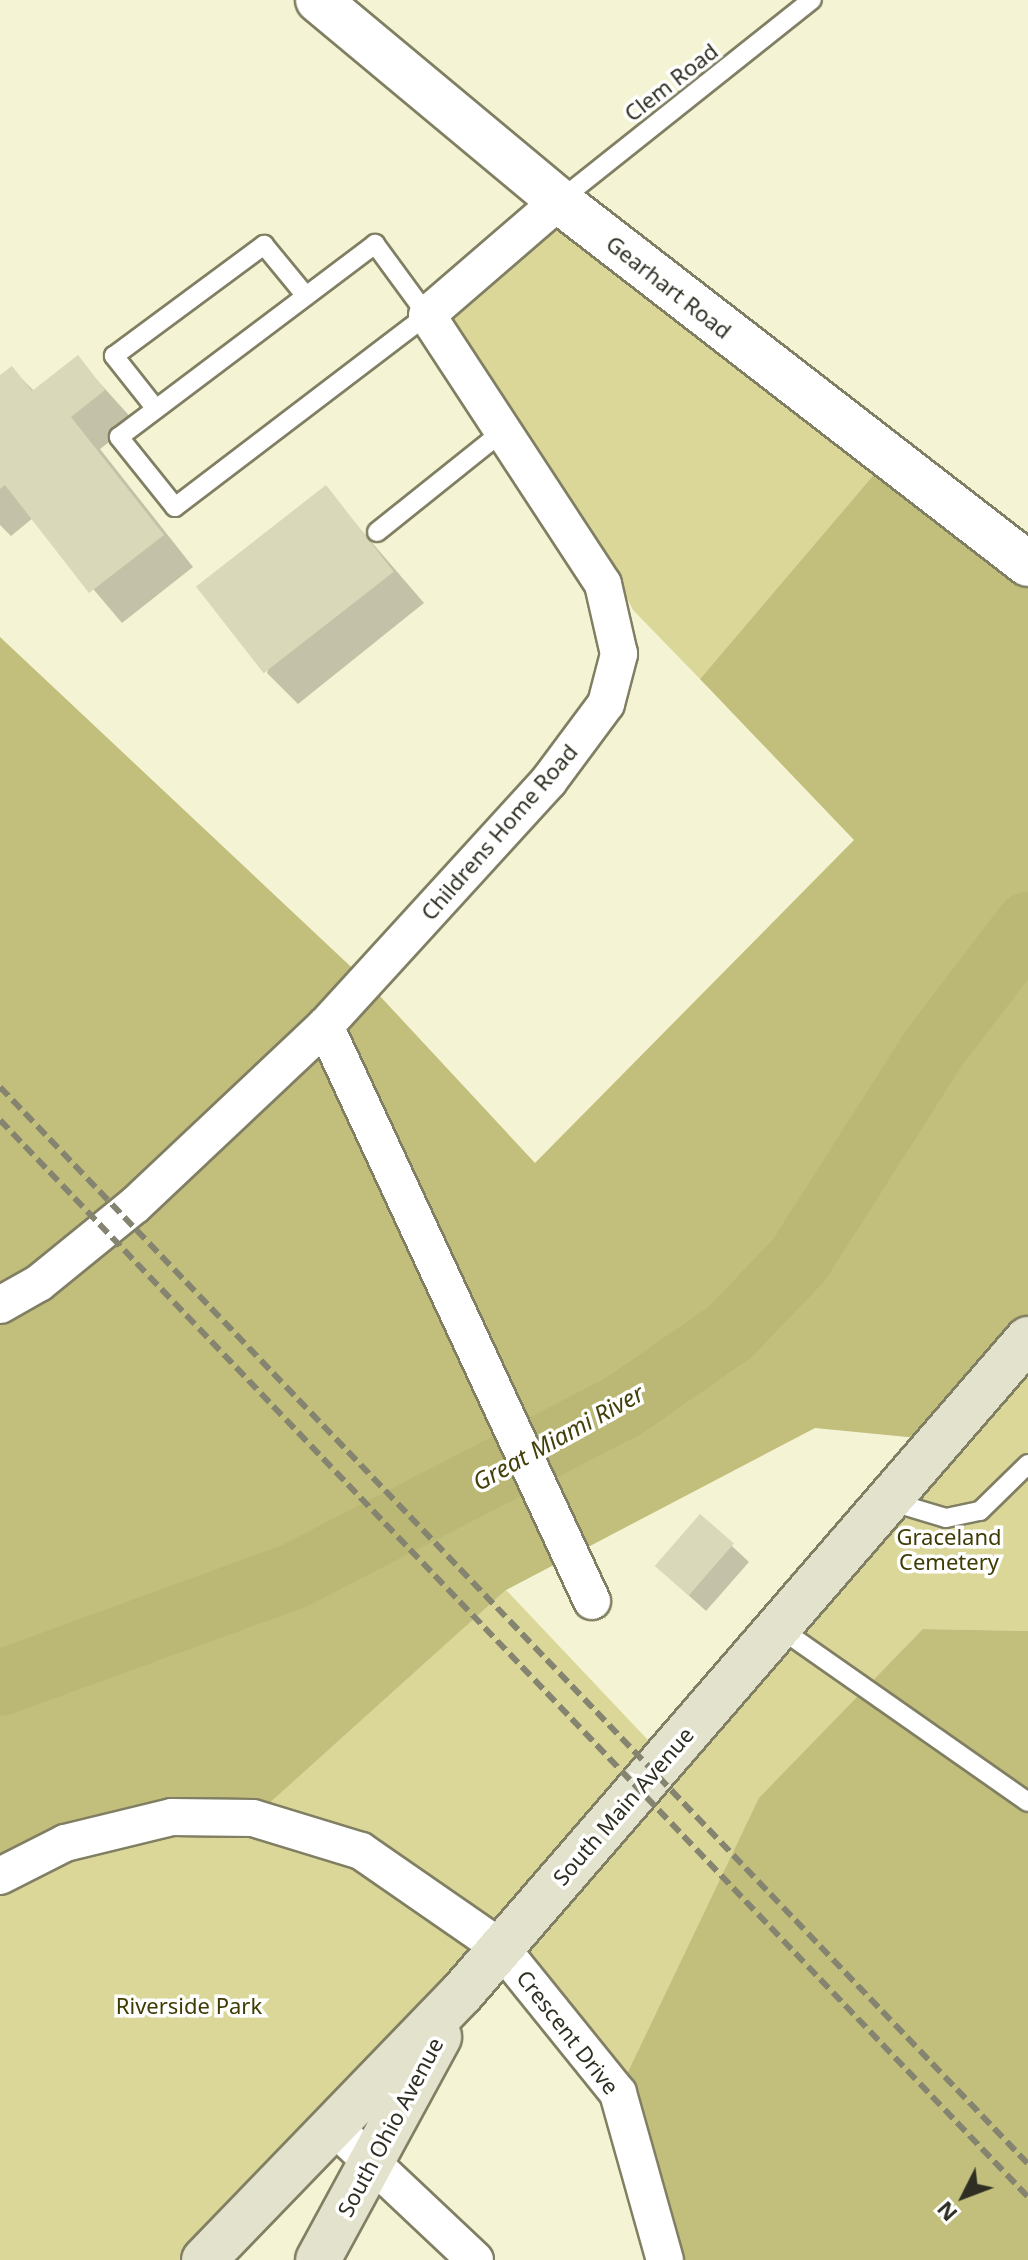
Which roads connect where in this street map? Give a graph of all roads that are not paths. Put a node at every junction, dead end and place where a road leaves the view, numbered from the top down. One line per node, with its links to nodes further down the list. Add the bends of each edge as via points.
1 (318, 0): 3 (street, Gearhart Road)
2 (812, 0): 3 (lane, Clem Road)
3 (559, 201): 5 (street); 9 (street, Gearhart Road)
4 (306, 296): 5 (lane, via 375,244); 6 (lane); 6 (lane, via 264,245 114,356)
5 (427, 315): 6 (lane, via 175,507 119,437); 7 (street, Childrens Home Road)
6 (156, 409)
7 (503, 431): 8 (lane); 10 (street, Childrens Home Road, via 603,584 619,654 606,704 548,782)
8 (377, 532)
9 (1028, 564)
10 (325, 1026): 11 (street, Childrens Home Road, via 135,1205 39,1283); 15 (street)
11 (0, 1305)
12 (1028, 1339): 14 (main road, South Main Avenue)
13 (1028, 1464): 14 (lane, via 980,1511 946,1518)
14 (887, 1501): 16 (main road, South Main Avenue)
15 (592, 1601)
16 (778, 1627): 17 (lane); 19 (main road, South Main Avenue)
17 (1028, 1802)
18 (0, 1876): 19 (street, Crescent Drive, via 65,1843 172,1817 253,1818 361,1851)
19 (501, 1948): 20 (main road, South Main Avenue); 26 (street, Crescent Drive, via 618,2093)
20 (462, 1993): 21 (main road, South Main Avenue); 22 (main road, South Ohio Avenue)
21 (333, 2126): 22 (street); 23 (main road, South Main Avenue)
22 (373, 2162): 24 (main road, South Ohio Avenue); 25 (street)
23 (204, 2260)
24 (318, 2260)
25 (475, 2260)
26 (665, 2260)

